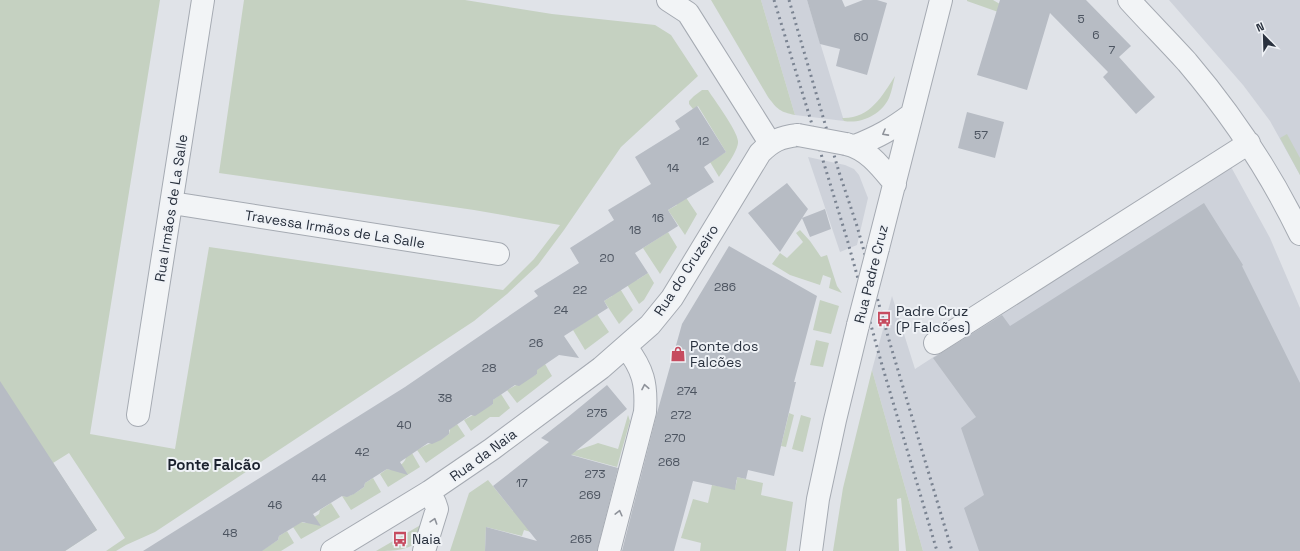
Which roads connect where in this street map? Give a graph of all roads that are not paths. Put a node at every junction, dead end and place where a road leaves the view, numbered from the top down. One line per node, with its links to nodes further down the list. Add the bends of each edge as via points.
1 (204, 0): 10 (street, Rua Irmãos de La Salle)
2 (668, 0): 6 (street, via 688,13)
3 (941, 0): 5 (street, Rua Padre Cruz)
4 (1129, 0): 7 (street, via 1186,62)
5 (912, 114): 8 (street, one-way to 8, via 882,135); 9 (street, Rua Padre Cruz)
6 (770, 143): 8 (street, Rua do Cruzeiro, bridge, via 784,136 798,135); 14 (street, Rua do Cruzeiro, via 760,153 672,298 650,325)
7 (1249, 143): 11 (street, via 1285,202); 13 (street)
8 (851, 145): 9 (street, Rua do Cruzeiro, via 873,158)
9 (895, 184): 20 (street, Rua Padre Cruz, bridge, via 835,420 818,499)
10 (172, 204): 12 (street, Travessa Irmãos de La Salle); 15 (street, Rua Irmãos de La Salle)
11 (1300, 234)
12 (498, 254)
13 (935, 343)
14 (626, 347): 16 (street, Rua da Naia, via 492,449); 19 (street, one-way to 14, via 644,412 646,394 643,376 636,360)
15 (138, 415)
16 (429, 492): 17 (street, Rua da Naia); 18 (street, one-way to 16, via 437,512)
17 (332, 551)
18 (424, 551)
19 (609, 551)
20 (812, 551)

